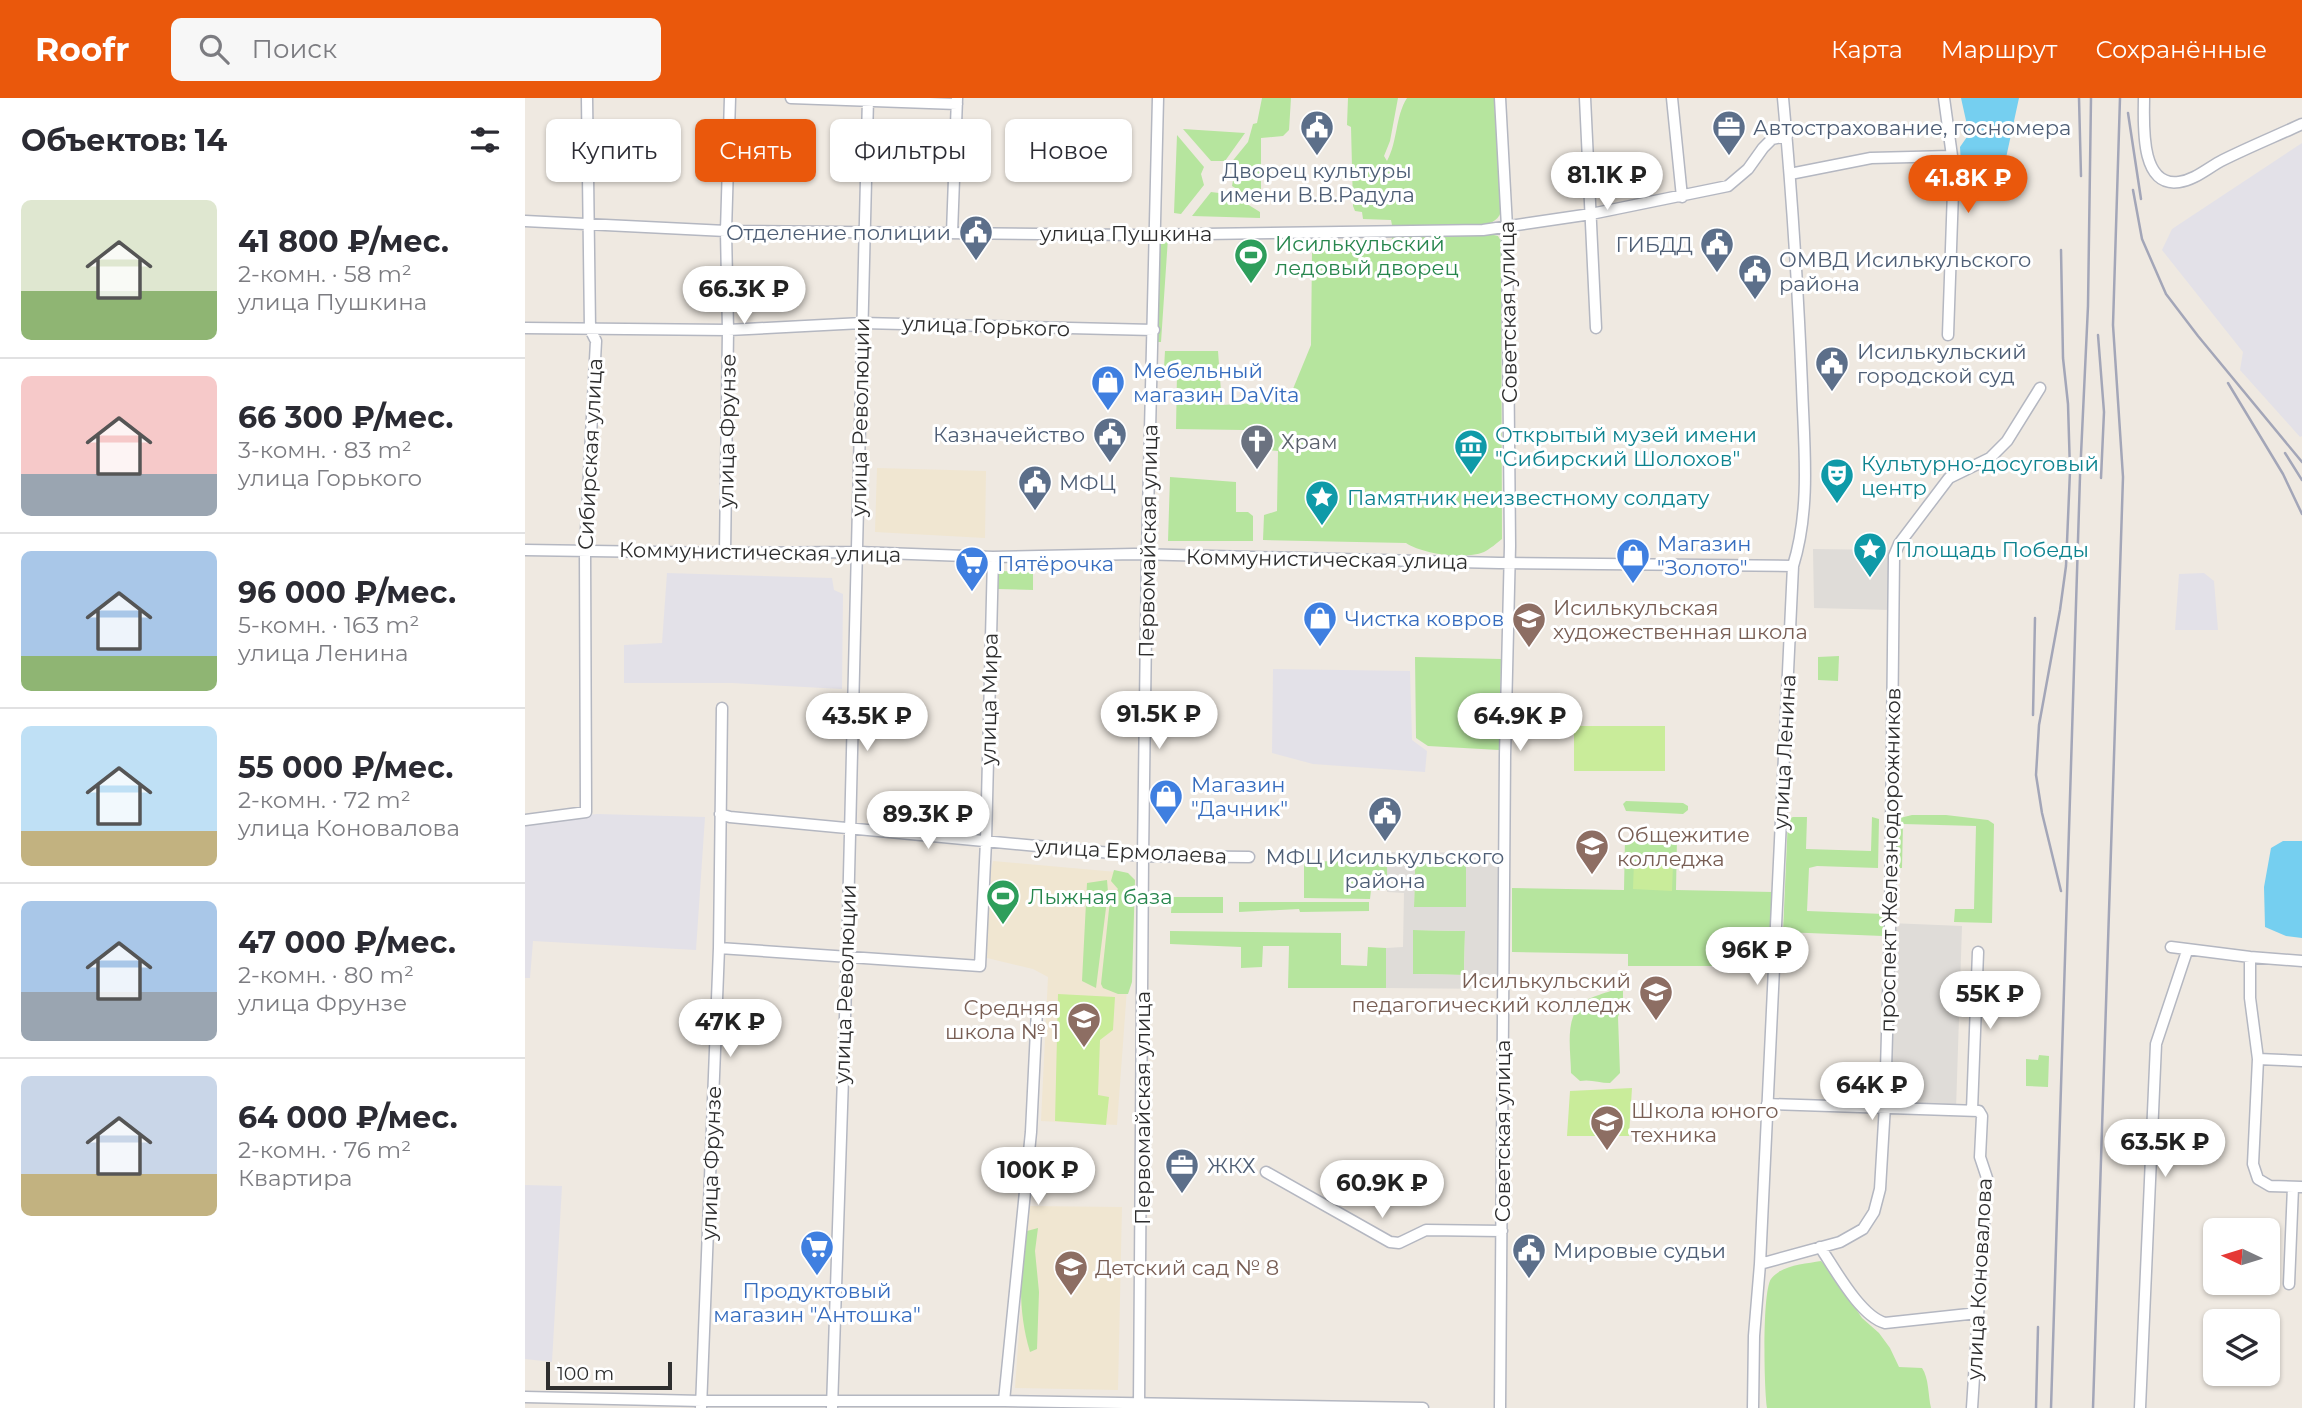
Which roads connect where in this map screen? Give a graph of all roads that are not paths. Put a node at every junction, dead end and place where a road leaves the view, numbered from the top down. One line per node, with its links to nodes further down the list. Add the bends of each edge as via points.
1 (587, 98): 20 (street, Сибирская улица)
2 (730, 98): 22 (street, улица Фрунзе)
3 (792, 98): 11 (street)
4 (1158, 98): 25 (street, Первомайская улица)
5 (1500, 98): 21 (street, Советская улица)
6 (1585, 98): 18 (street)
7 (1672, 98): 17 (street)
8 (1783, 98): 14 (street, улица Ленина)
9 (1944, 98): 15 (street)
10 (2144, 98): 13 (street, via 2147,156 2170,182 2191,178)
11 (868, 100): 12 (street); 23 (street, улица Революции)
12 (957, 101): 24 (street)
13 (2302, 124)
14 (1787, 136): 16 (street, улица Ленина); 17 (street, улица Пушкина, via 1772,139 1728,186)
15 (1952, 156): 16 (street, via 1871,158); 32 (street)
16 (1790, 174): 41 (street, улица Ленина, via 1805,470 1803,526)
17 (1682, 197): 18 (street, улица Пушкина)
18 (1591, 214): 21 (street, улица Пушкина); 29 (street)
19 (525, 221): 20 (street, улица Пушкина)
20 (587, 224): 22 (street, улица Пушкина); 28 (street, Сибирская улица)
21 (1507, 227): 25 (street, улица Пушкина); 40 (street, Советская улица)
22 (726, 231): 23 (street, улица Пушкина); 30 (street, улица Фрунзе)
23 (864, 232): 24 (street, улица Пушкина); 26 (street, улица Революции)
24 (952, 233): 25 (street, улица Пушкина)
25 (1156, 234): 31 (street, Первомайская улица)
26 (862, 323): 30 (street, улица Горького); 31 (street, улица Горького); 36 (street, улица Революции)
27 (525, 328): 28 (street, улица Горького)
28 (590, 328): 30 (street, улица Горького); 35 (street, Сибирская улица, via 596,341)
29 (1596, 328)
30 (728, 330): 37 (street, улица Фрунзе)
31 (1154, 330): 38 (street, Первомайская улица)
32 (1948, 335)
33 (2040, 388): 60 (street, проспект Железнодорожников, via 2007,441 1990,458 1949,478 1899,544 1893,564)
34 (525, 550): 35 (street, Коммунистическая улица)
35 (585, 550): 37 (street, Коммунистическая улица); 44 (street, Сибирская улица, via 586,812)
36 (857, 552): 37 (street, Коммунистическая улица); 39 (street, Коммунистическая улица); 45 (street, улица Революции)
37 (725, 553)
38 (1147, 555): 39 (street, Коммунистическая улица); 40 (street, Коммунистическая улица); 47 (street, Первомайская улица)
39 (993, 557): 46 (street, улица Мира)
40 (1509, 563): 41 (street, Коммунистическая улица); 64 (street, Советская улица)
41 (1793, 566): 59 (street, улица Ленина)
42 (722, 708): 43 (street, улица Фрунзе)
43 (720, 814): 45 (street, улица Ермолаева); 50 (street, улица Фрунзе)
44 (525, 820)
45 (850, 828): 46 (street, улица Ермолаева); 53 (street, улица Революции)
46 (986, 841): 47 (street, улица Ермолаева); 53 (street, улица Мира, via 980,966)
47 (1143, 856): 48 (street, улица Ермолаева); 73 (street, Первомайская улица)
48 (1249, 857)
49 (2171, 947): 51 (street)
50 (719, 948): 53 (street); 71 (street, улица Фрунзе)
51 (2187, 951): 54 (street); 79 (street, via 2156,1044)
52 (1978, 952): 61 (street, улица Коновалова)
53 (847, 957): 72 (street, улица Революции)
54 (2251, 957): 55 (street); 57 (street, via 2250,998)
55 (2302, 961)
56 (1037, 1010): 70 (street, via 1031,1132)
57 (2258, 1059): 58 (street); 63 (street, via 2253,1164 2258,1179 2270,1186)
58 (2302, 1061)
59 (1767, 1104): 60 (street); 66 (street, улица Ленина)
60 (1885, 1107): 61 (street); 65 (street, проспект Железнодорожников, via 1880,1189 1874,1212 1864,1229)
61 (1975, 1110): 68 (street, улица Коновалова, via 1982,1116 1980,1157 1987,1178)
62 (1266, 1172): 64 (street, via 1390,1242 1399,1243 1426,1230)
63 (2297, 1187): 67 (street)
64 (1501, 1231): 76 (street, Советская улица)
65 (1820, 1247): 66 (street, проспект Железнодорожников); 68 (street, via 1875,1321)
66 (1760, 1264): 77 (street, улица Ленина)
67 (2289, 1284)
68 (1977, 1313): 78 (street, улица Коновалова)
69 (525, 1397): 71 (street)
70 (1004, 1401): 72 (street); 74 (street)
71 (702, 1404): 72 (street)
72 (832, 1404)
73 (1139, 1404): 74 (street); 75 (street)
74 (1101, 1405)
75 (1423, 1408)
76 (1500, 1408)
77 (1753, 1408)
78 (1972, 1408)
79 (2140, 1408)

